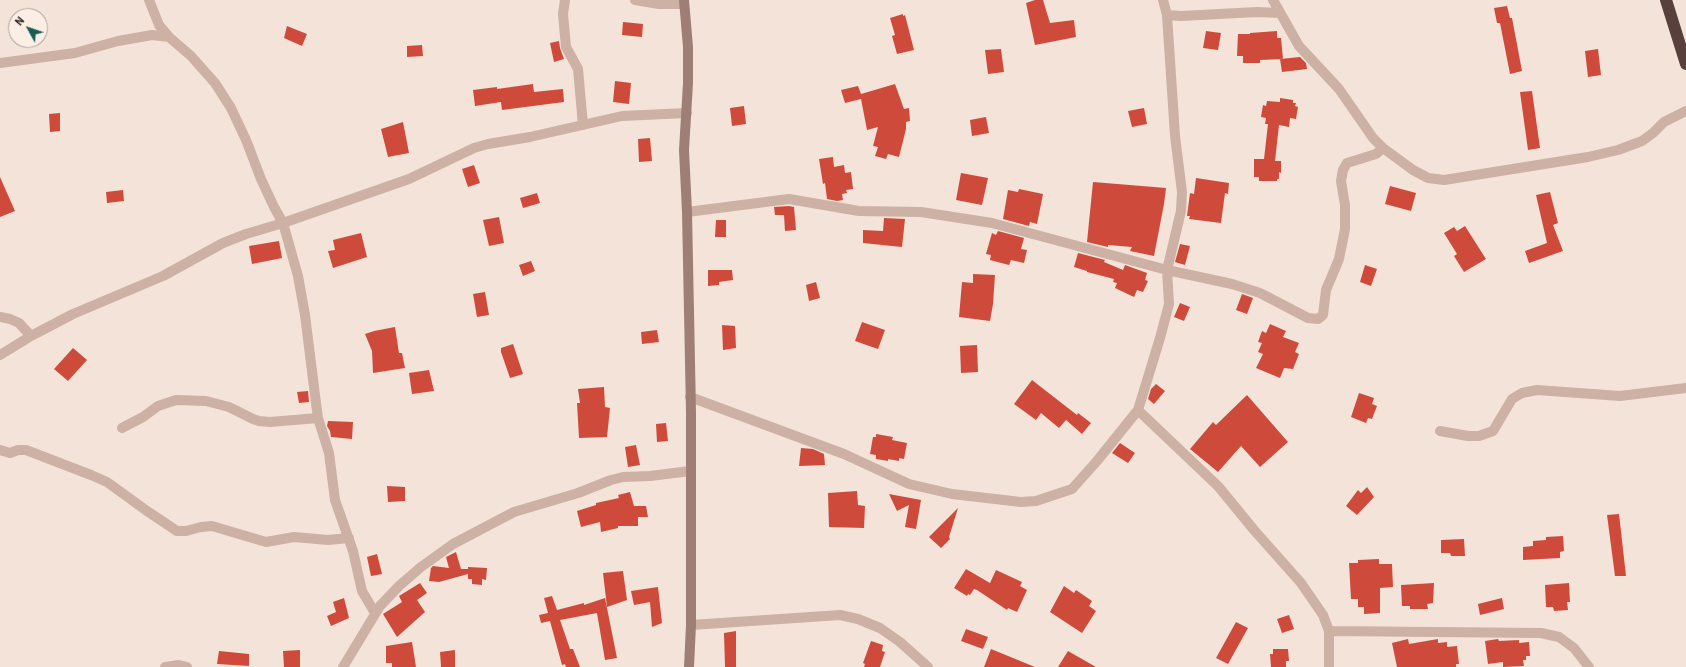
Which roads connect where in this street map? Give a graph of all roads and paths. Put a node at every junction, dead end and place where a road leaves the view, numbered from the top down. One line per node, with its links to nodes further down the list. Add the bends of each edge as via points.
1 (149, 0): 10 (street, via 159,25)
2 (565, 0): 15 (street, via 563,14 566,47 578,69)
3 (635, 0): 7 (street, via 659,4)
4 (1163, 0): 9 (street)
5 (1274, 0): 8 (street)
6 (1666, 0): 12 (highway)
7 (684, 2): 14 (street, via 688,47)
8 (1280, 13): 9 (street, via 1181,16); 16 (street, via 1299,46 1339,89)
9 (1167, 14): 19 (street, via 1182,192 1179,219)
10 (169, 37): 11 (street, via 152,35 74,53); 18 (street, via 191,56 215,83 231,108 267,193)
11 (0, 63)
12 (1686, 64)
13 (1686, 112): 16 (street, via 1664,122 1642,141 1618,150 1444,180 1428,178)
14 (687, 113): 15 (street, via 622,116); 17 (street, via 684,150)
15 (583, 125): 18 (street, via 474,148 409,179)
16 (1383, 148): 19 (street, via 1376,154 1346,163 1342,170 1345,229 1340,258 1326,290 1322,315 1318,319 1308,318 1260,292)
17 (687, 212): 19 (street, via 789,199 859,211 921,212 992,223); 24 (street)
18 (283, 223): 21 (street, via 223,243 163,276 73,314); 26 (street, via 298,276 305,315)
19 (1167, 270): 25 (street, via 1169,304)
20 (0, 317): 21 (street, via 19,323)
21 (31, 336): 22 (street)
22 (0, 355)
23 (1686, 388): 28 (street, via 1620,396 1537,390 1522,393 1512,399 1493,431 1480,436)
24 (690, 397): 25 (street, via 844,454 910,484 952,494 1021,502 1036,501 1072,489); 30 (street)
25 (1138, 410): 34 (street, via 1218,486 1301,583 1323,615)
26 (318, 418): 27 (street, via 259,421 229,407 206,401 176,400 158,406); 31 (street, via 329,453 335,500)
27 (122, 428)
28 (1440, 431)
29 (0, 450): 31 (street, via 10,453 26,450 107,482 178,530 212,526 266,542 294,537 328,540)
30 (690, 471): 32 (street, via 623,477 514,512 453,544 399,586); 33 (street)
31 (349, 538): 32 (street, via 362,591)
32 (375, 612): 37 (street)
33 (691, 625): 38 (street); 39 (street, via 840,615 880,628)
34 (1329, 631): 40 (street); 41 (street, via 1540,633 1559,637 1574,648)
35 (165, 667): 36 (street)
36 (187, 667)
37 (343, 667)
38 (689, 667)
39 (928, 667)
40 (1329, 667)
41 (1589, 667)

